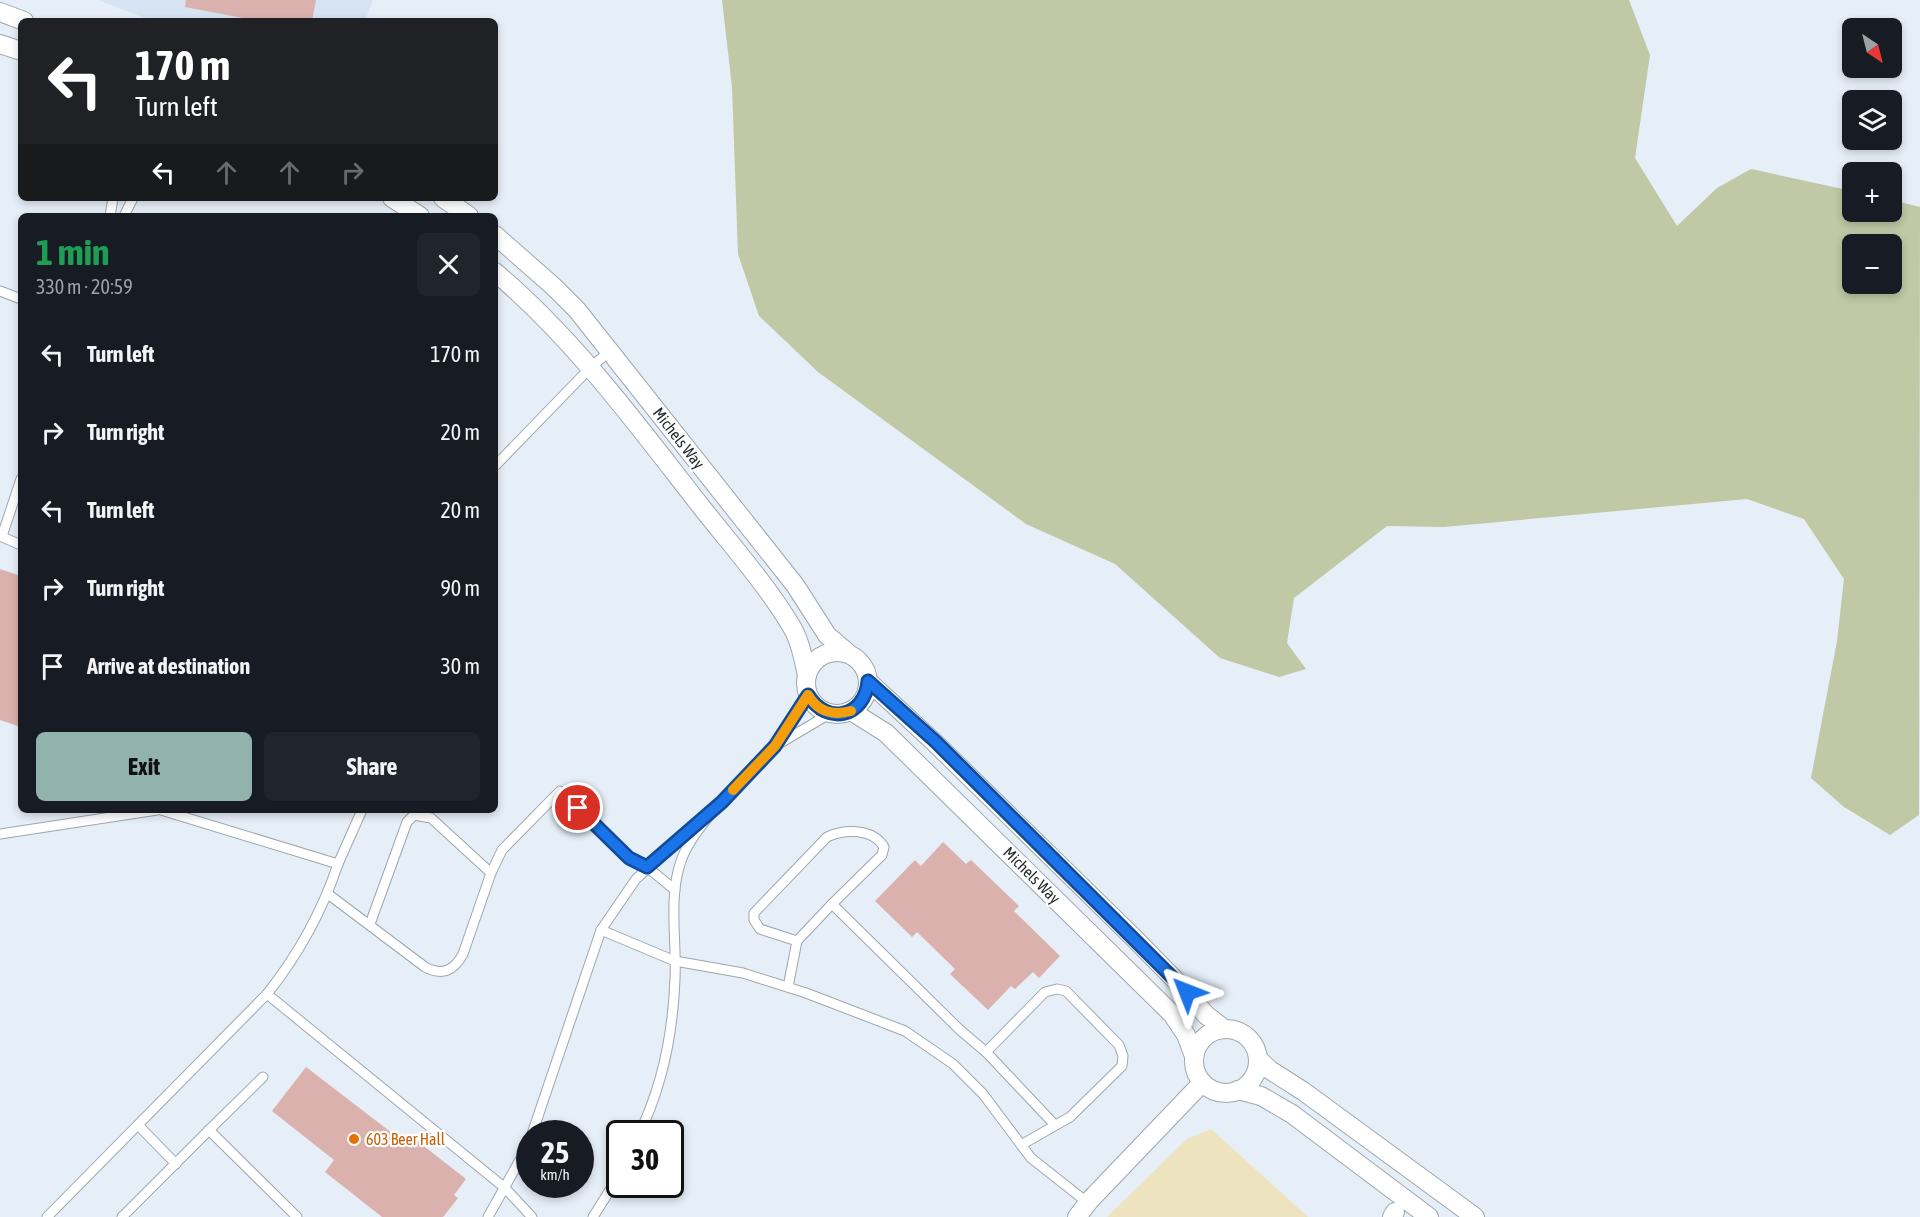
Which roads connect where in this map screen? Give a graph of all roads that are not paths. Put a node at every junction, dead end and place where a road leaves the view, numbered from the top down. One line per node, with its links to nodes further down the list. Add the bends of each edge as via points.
1 (0, 12): 2 (street)
2 (18, 19)
3 (0, 44): 4 (street)
4 (18, 50)
5 (397, 201): 7 (street)
6 (447, 201): 8 (street)
7 (415, 213)
8 (465, 213)
9 (498, 239): 13 (street, Michels Way, via 554,287)
10 (498, 275): 14 (street, Michels Way, via 556,329)
11 (0, 291): 12 (lane)
12 (18, 298)
13 (610, 351): 14 (lane); 19 (street, Michels Way, via 795,585 827,635)
14 (590, 368): 15 (lane); 20 (street, Michels Way, via 782,612 796,634)
15 (498, 463)
16 (18, 488): 17 (lane)
17 (1, 536): 18 (lane)
18 (18, 544)
19 (848, 653): 20 (street, via 827,653 811,666); 21 (street, via 862,664)
20 (807, 675): 22 (street)
21 (868, 681): 23 (street, via 864,698); 43 (street, Michels Way, via 936,742)
22 (808, 695): 24 (street, via 821,710); 25 (lane)
23 (851, 711): 24 (street); 45 (street, Michels Way, via 886,733 1172,1014)
24 (831, 713): 25 (lane)
25 (775, 746): 26 (lane)
26 (722, 802): 32 (lane); 34 (lane, via 689,844)
27 (139, 813): 30 (lane)
28 (169, 813): 31 (lane)
29 (361, 813): 31 (lane)
30 (0, 834)
31 (338, 864): 35 (lane)
32 (647, 867): 33 (lane, via 629,858 560,791 502,850); 34 (lane); 38 (lane)
33 (491, 873): 37 (lane, via 463,954 458,964 447,971 425,967); 37 (lane, via 431,818 414,815 407,822)
34 (675, 890): 40 (lane)
35 (328, 894): 37 (lane); 42 (lane, via 285,972)
36 (832, 904): 39 (lane); 39 (lane, via 882,855 884,847 879,838 867,832 827,837 754,913 760,929); 44 (lane)
37 (370, 924)
38 (601, 930): 40 (lane); 50 (lane)
39 (797, 941): 41 (lane)
40 (675, 961): 41 (lane); 51 (lane, via 668,1046)
41 (788, 987): 55 (lane, via 905,1031 960,1071 983,1094)
42 (267, 994): 53 (lane); 58 (lane)
43 (1223, 1028): 45 (street, via 1202,1039); 46 (street, via 1249,1039)
44 (986, 1052): 52 (lane); 52 (lane, via 1045,992 1057,989 1066,991 1119,1045 1122,1066 1070,1117)
45 (1194, 1056): 48 (street)
46 (1258, 1059): 49 (street, via 1253,1077); 68 (street)
47 (263, 1077): 54 (lane)
48 (1202, 1083): 49 (street, via 1219,1093); 60 (street)
49 (1238, 1090): 67 (street, via 1262,1096 1292,1114)
50 (537, 1120)
51 (644, 1120)
52 (1054, 1124): 55 (lane)
53 (138, 1125): 56 (lane); 61 (lane)
54 (209, 1130): 56 (lane); 63 (lane)
55 (1021, 1145): 60 (lane)
56 (176, 1164): 62 (lane)
57 (516, 1168): 58 (lane)
58 (505, 1188): 64 (lane); 65 (lane)
59 (606, 1196): 66 (lane)
60 (1083, 1210)
61 (47, 1217)
62 (122, 1217)
63 (297, 1217)
64 (488, 1217)
65 (532, 1217)
66 (592, 1217)
67 (1429, 1217)
68 (1475, 1217)

